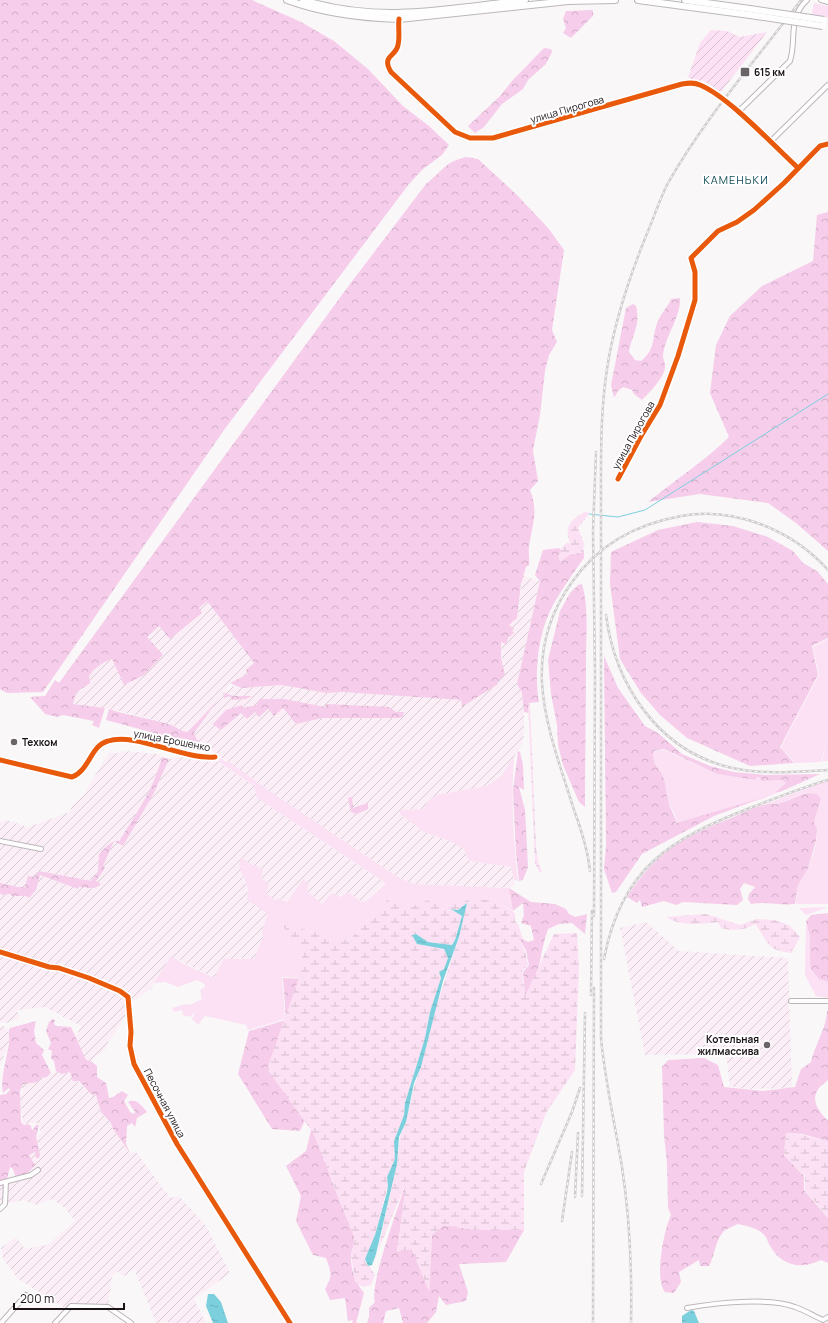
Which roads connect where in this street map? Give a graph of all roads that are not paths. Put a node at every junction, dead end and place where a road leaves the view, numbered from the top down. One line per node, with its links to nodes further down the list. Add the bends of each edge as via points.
1 (287, 0): 11 (main road, via 311,9 372,18)
2 (303, 0): 11 (main road)
3 (525, 0): 11 (main road)
4 (615, 0): 11 (main road, via 568,1)
5 (638, 0): 10 (main road)
6 (685, 0): 10 (main road)
7 (807, 0): 14 (street, via 796,13 792,28 790,61)
8 (821, 0): 9 (street)
9 (828, 2)
10 (750, 12): 12 (main road, bridge)
11 (400, 17): 14 (street, улица Пирогова, via 399,44 387,62 391,72 446,126 463,136 493,138 688,83 702,85)
12 (826, 23)
13 (828, 85): 15 (street)
14 (738, 112): 15 (street, улица Пирогова)
15 (770, 142): 17 (street, улица Пирогова)
16 (828, 144): 17 (street, улица Пирогова, via 820,146)
17 (797, 167): 18 (street, улица Пирогова, via 784,183 754,210 718,231 691,258 696,279 695,300 678,356 660,405 640,436)
18 (618, 479)
19 (215, 757): 20 (street, улица Ерошенко, via 122,739 106,741 97,749 85,768 72,777)
20 (0, 760)
21 (0, 841): 22 (street)
22 (42, 849)
23 (0, 952): 36 (street, Песочная улица, via 90,978 128,997 130,1046 134,1064 177,1144)
24 (828, 1001): 25 (street)
25 (791, 1002)
26 (38, 1170): 28 (street, via 31,1175)
27 (0, 1182): 28 (street)
28 (6, 1182): 29 (street, via 5,1204)
29 (0, 1209)
30 (26, 1295): 33 (street)
31 (687, 1308): 32 (street, via 706,1304 771,1302 794,1306 823,1320)
32 (828, 1317)
33 (1, 1323)
34 (55, 1323): 35 (street, via 70,1306 108,1307)
35 (131, 1323)
36 (290, 1323)

